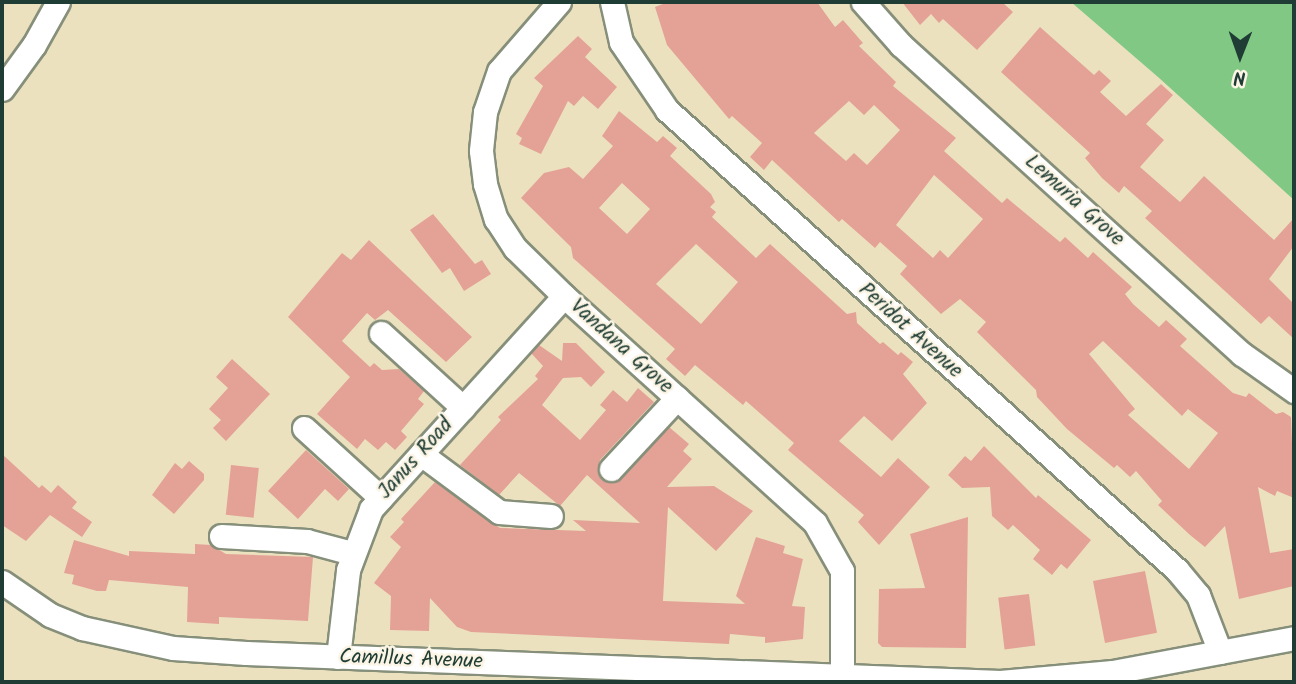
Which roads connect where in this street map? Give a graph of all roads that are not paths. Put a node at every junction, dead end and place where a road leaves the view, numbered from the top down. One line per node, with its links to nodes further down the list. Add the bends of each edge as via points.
1 (58, 2): 5 (street)
2 (559, 2): 6 (street, Vandana Grove, via 499,71 485,112 481,151 496,219 515,248)
3 (612, 2): 20 (street, Peridot Avenue, via 621,42 667,110 1177,570 1198,594)
4 (863, 2): 8 (street, Lemuria Grove, via 901,45 1242,354)
5 (2, 89)
6 (564, 296): 9 (street, Vandana Grove); 10 (street, Janus Road)
7 (382, 333): 10 (street)
8 (1294, 391)
9 (677, 398): 13 (street); 22 (street, Vandana Grove, via 815,523 832,546 842,571 844,597)
10 (463, 408): 12 (street, Janus Road)
11 (304, 428): 14 (street)
12 (421, 454): 14 (street, Janus Road); 15 (street, via 499,512)
13 (611, 469)
14 (381, 498): 17 (street, Janus Road, via 371,509)
15 (551, 516)
16 (221, 536): 17 (street, via 307,541)
17 (352, 553): 21 (street, Janus Road)
18 (2, 582): 21 (street, Camillus Avenue, via 50,615 126,640 173,648)
19 (1294, 638): 20 (street, Camillus Avenue)
20 (1220, 652): 22 (street, Camillus Avenue, via 1049,680)
21 (338, 657): 22 (street, Camillus Avenue)
22 (842, 678)

